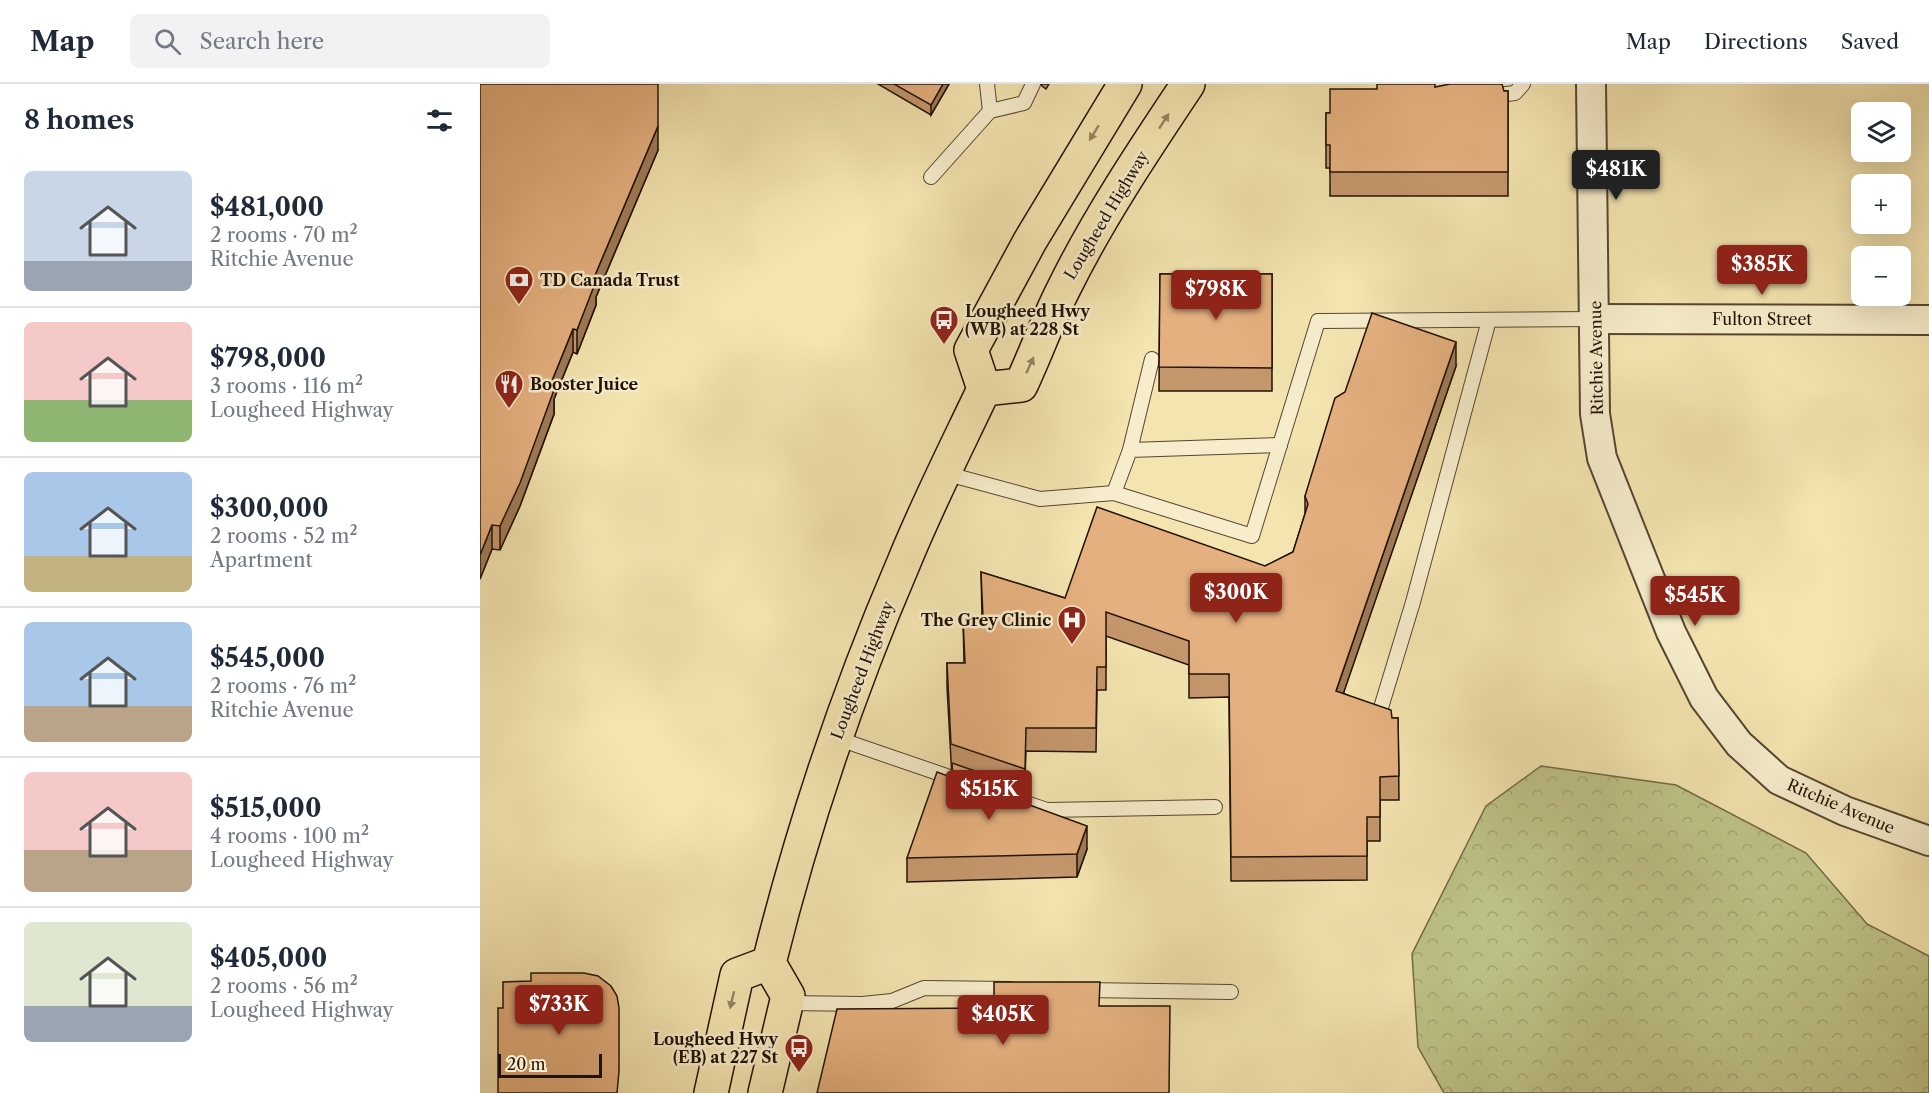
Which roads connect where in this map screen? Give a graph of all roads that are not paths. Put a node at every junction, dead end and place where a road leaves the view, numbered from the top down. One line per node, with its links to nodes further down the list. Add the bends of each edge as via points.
1 (987, 84): 8 (lane)
2 (1033, 84): 8 (lane, via 1024,102)
3 (1125, 84): 14 (main road, one-way to 14, via 1030,241 970,350)
4 (1188, 84): 14 (main road, Lougheed Highway, one-way to 4, via 1021,385 1083,251)
5 (1523, 84): 7 (lane, via 1515,93)
6 (1591, 84): 10 (street, Ritchie Avenue)
7 (1479, 96)
8 (990, 111): 9 (lane)
9 (931, 177)
10 (1595, 319): 11 (lane); 12 (street, Fulton Street); 22 (street, Ritchie Avenue, via 1595,414 1602,458 1671,632 1704,698 1739,744 1779,780 1845,811)
11 (1489, 320): 15 (lane, via 1318,321); 19 (lane)
12 (1929, 320)
13 (1152, 359): 16 (lane)
14 (984, 389): 17 (main road, Lougheed Highway)
15 (1280, 445): 16 (lane); 18 (lane, via 1252,536)
16 (1130, 450): 18 (lane)
17 (944, 473): 18 (lane, via 1040,499); 20 (main road, Lougheed Highway, via 898,576)
18 (1114, 493)
19 (1380, 711)
20 (836, 738): 21 (lane, via 1047,810); 23 (main road, Lougheed Highway, via 807,822)
21 (1215, 807)
22 (1929, 841)
23 (769, 963): 27 (main road, via 788,996); 28 (main road, one-way to 28, via 737,975)
24 (1018, 989): 27 (lane, via 924,988 892,1000 862,1004)
25 (1065, 990): 26 (lane)
26 (1231, 992)
27 (786, 1003): 29 (main road)
28 (711, 1093)
29 (765, 1093)

